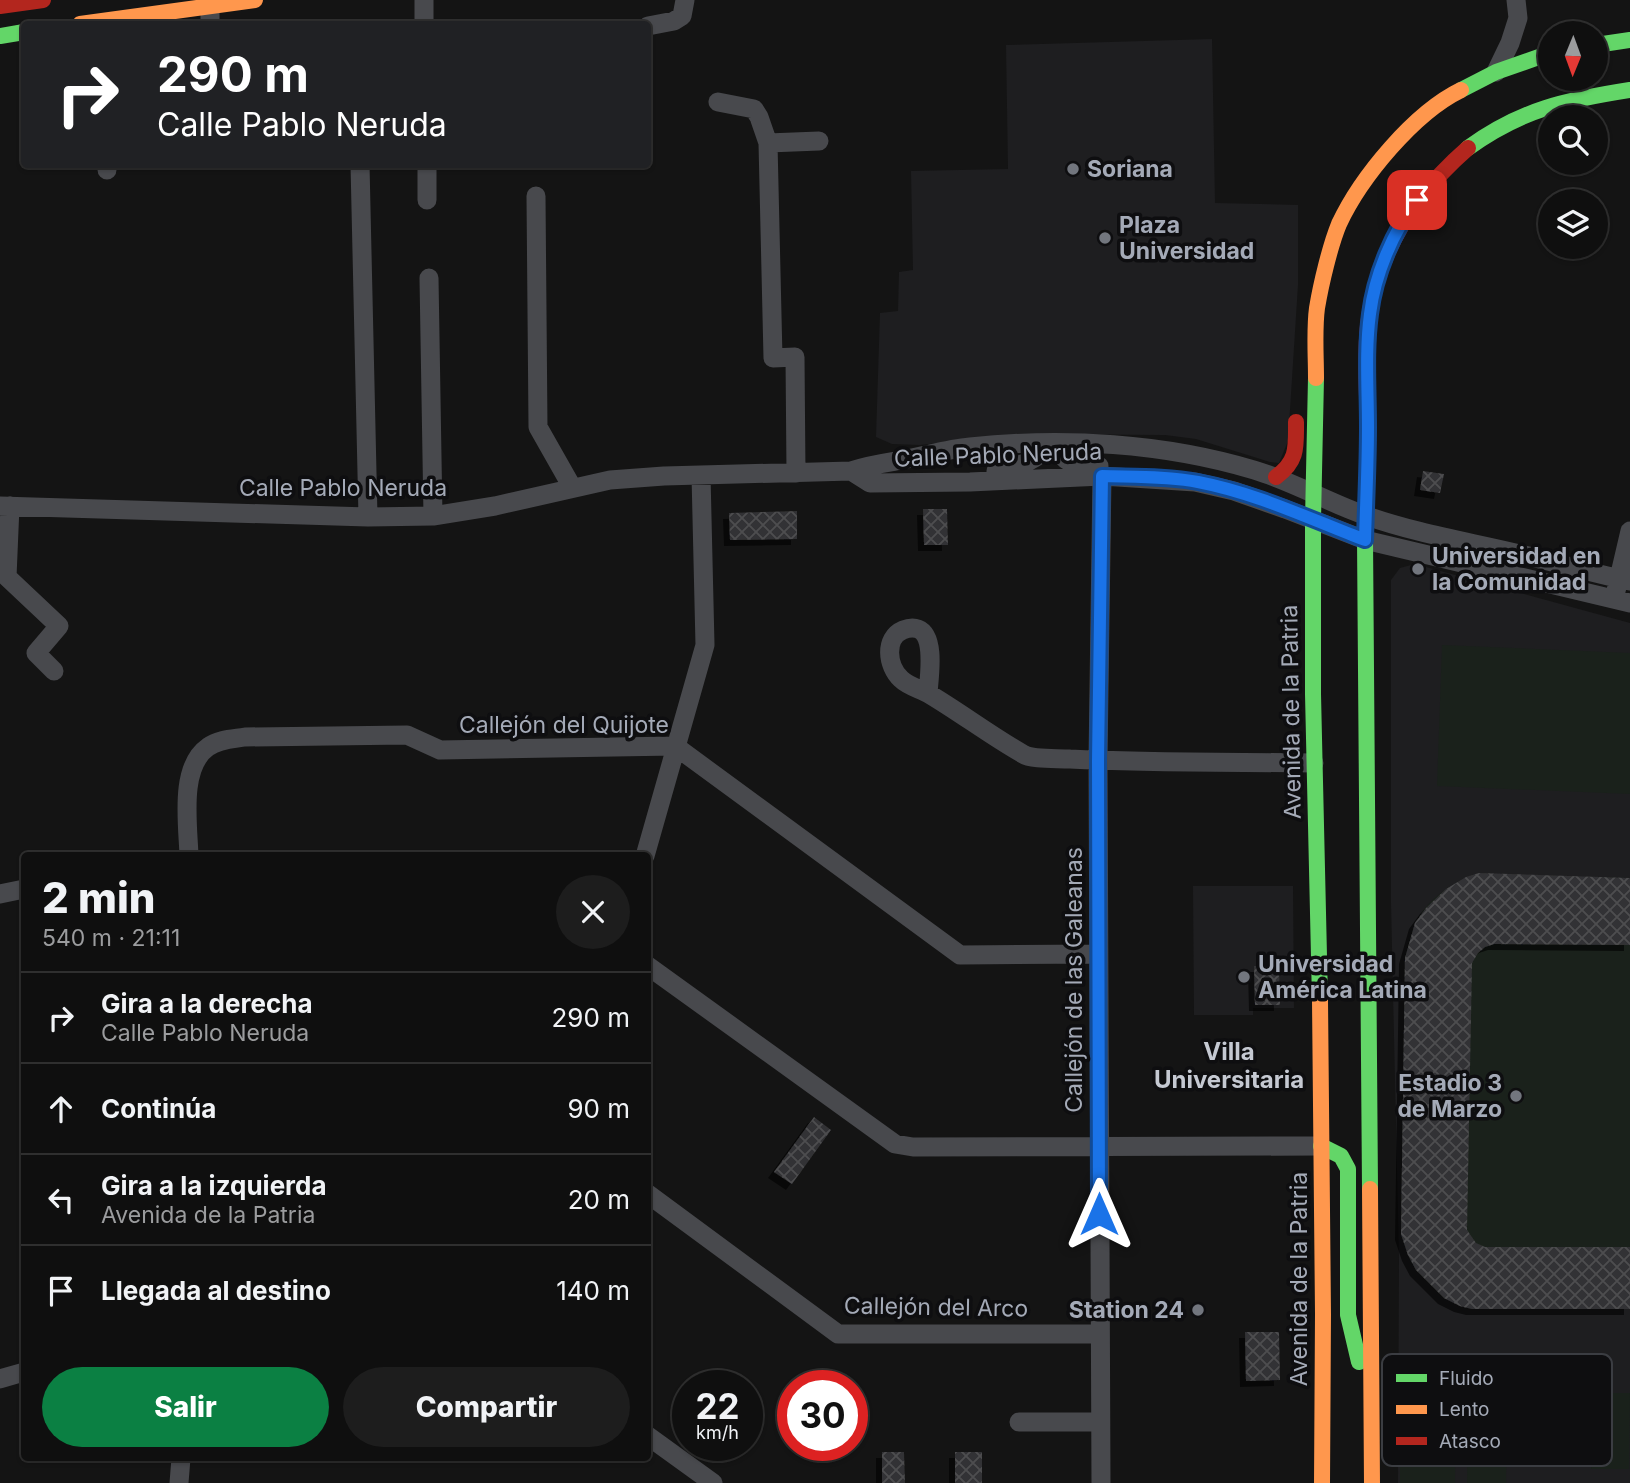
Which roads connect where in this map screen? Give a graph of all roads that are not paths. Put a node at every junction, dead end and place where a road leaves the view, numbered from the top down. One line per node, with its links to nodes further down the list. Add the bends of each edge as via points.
1 (43, 0): 6 (main road)
2 (255, 0): 7 (main road)
3 (424, 0): 9 (street)
4 (684, 0): 10 (street, via 682,16)
5 (1516, 0): 16 (street, via 1518,18)
6 (0, 6)
7 (210, 15): 8 (main road)
8 (131, 21)
9 (424, 21)
10 (651, 25)
11 (21, 32): 12 (main road)
12 (0, 36)
13 (1630, 40): 14 (main road)
14 (1608, 43)
15 (1538, 55): 16 (main road, Avenida de la Patria)
16 (1496, 72): 26 (main road, Avenida de la Patria, via 1430,110 1391,146 1362,186 1339,225 1325,271)
17 (1630, 90): 41 (main road, via 1527,114 1487,135 1441,172 1407,214 1389,248 1370,312)
18 (718, 102): 20 (street, via 754,109)
19 (819, 141): 20 (street)
20 (768, 143): 31 (street, via 773,358 795,357)
21 (360, 168): 42 (street)
22 (427, 168): 24 (street)
23 (536, 196): 37 (street, via 538,427)
24 (427, 200)
25 (429, 278): 40 (street)
26 (1317, 325): 27 (main road); 38 (main road, Avenida de la Patria)
27 (1299, 358)
28 (1296, 410): 34 (main road, via 1294,460)
29 (1052, 443): 30 (street, Calle Pablo Neruda, via 968,447); 34 (street, Calle Pablo Neruda, via 1179,453); 35 (street, via 1062,458 1073,464 1139,470); 36 (street, via 1028,463)
30 (850, 471): 31 (street, Calle Pablo Neruda); 36 (street, Calle Pablo Neruda, via 870,483)
31 (796, 473): 32 (street, Calle Pablo Neruda)
32 (701, 475): 37 (street, Calle Pablo Neruda); 50 (street, via 705,645)
33 (1102, 476): 35 (street, Calle Pablo Neruda); 36 (street, Calle Pablo Neruda); 51 (street, Callejón de las Galeanas)
34 (1276, 477): 38 (street, Calle Pablo Neruda)
35 (1168, 479): 43 (street, Calle Pablo Neruda, via 1221,487)
36 (970, 482)
37 (572, 487): 40 (street, Calle Pablo Neruda)
38 (1313, 492): 41 (street, Calle Pablo Neruda); 43 (main road, Avenida de la Patria)
39 (5, 506): 42 (street, Calle Pablo Neruda); 48 (street, via 7,577 59,626 36,653)
40 (433, 516): 42 (street, Calle Pablo Neruda)
41 (1366, 516): 45 (main road); 46 (street, Calle Pablo Neruda)
42 (368, 517)
43 (1312, 520): 45 (street, Calle Pablo Neruda); 52 (main road, Avenida de la Patria)
44 (1630, 531): 46 (street)
45 (1365, 540): 47 (street, Calle Pablo Neruda); 65 (main road)
46 (1624, 580): 47 (street)
47 (1622, 602)
48 (54, 671)
49 (928, 693): 51 (street, via 1026,757)
50 (676, 746): 53 (street, Callejón del Quijote, via 440,750 407,735 224,740 208,746 190,774); 54 (street); 57 (street, Callejón del Quijote, via 960,955)
51 (1098, 760): 52 (street); 57 (street, Callejón de las Galeanas)
52 (1314, 763): 60 (main road, Avenida de la Patria)
53 (189, 852)
54 (646, 852)
55 (21, 890): 56 (street)
56 (0, 894)
57 (1098, 954): 59 (street, Callejón de las Galeanas)
58 (651, 968): 59 (street, via 895,1144)
59 (1099, 1146): 60 (street); 62 (street, Callejón de las Galeanas)
60 (1321, 1146): 65 (main road, via 1339,1153 1348,1169 1348,1315); 73 (main road, Avenida de la Patria)
61 (651, 1196): 62 (street, Callejón del Arco, via 838,1334)
62 (1100, 1334): 67 (street, Callejón de las Galeanas)
63 (21, 1373): 64 (street)
64 (0, 1379)
65 (1371, 1399): 74 (main road)
66 (1019, 1422): 67 (street)
67 (1100, 1422): 72 (street, Callejón de las Galeanas)
68 (651, 1438): 71 (street)
69 (181, 1461): 70 (street)
70 (179, 1483)
71 (713, 1483)
72 (1101, 1483)
73 (1322, 1483)
74 (1372, 1483)

